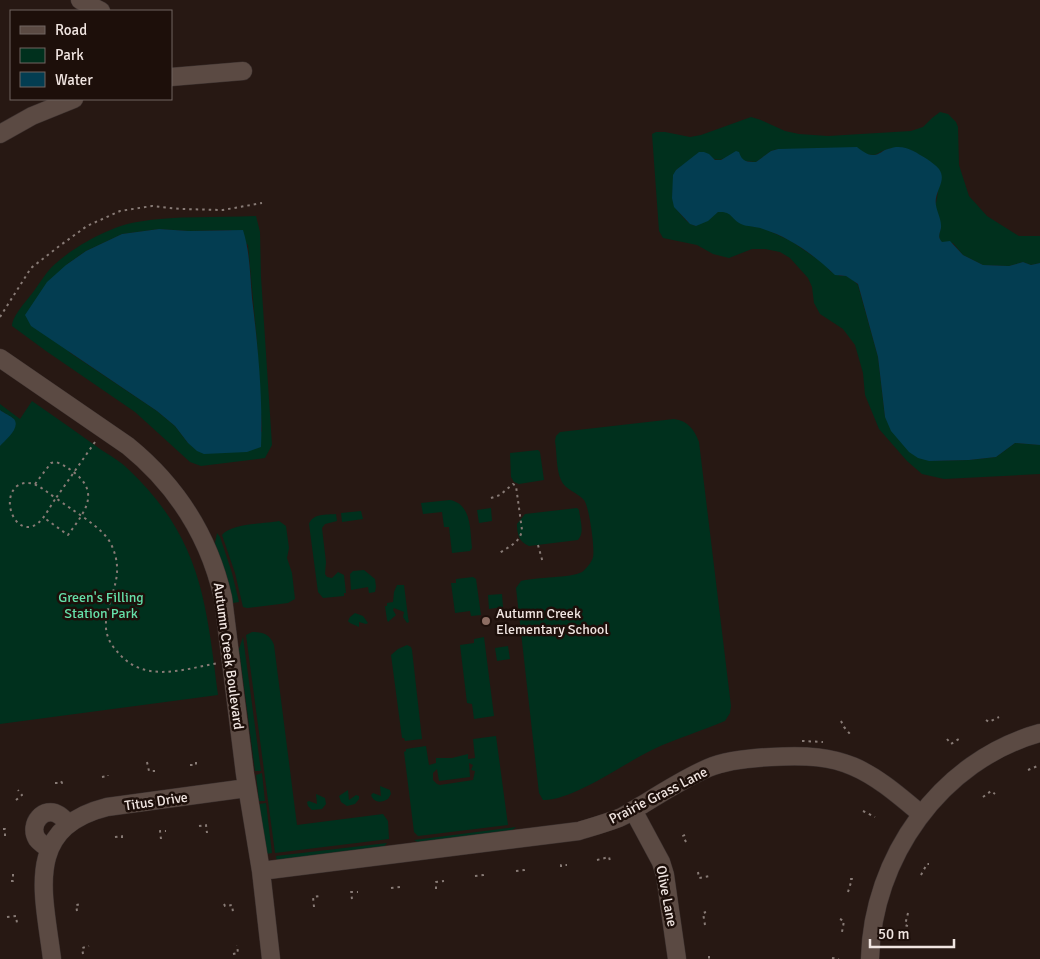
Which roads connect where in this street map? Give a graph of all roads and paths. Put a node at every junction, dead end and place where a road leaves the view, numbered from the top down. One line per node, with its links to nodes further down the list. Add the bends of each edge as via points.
1 (80, 0): 2 (street)
2 (99, 10)
3 (243, 71): 4 (street)
4 (172, 77)
5 (72, 100): 6 (street, via 32,116)
6 (0, 134)
7 (262, 203): 8 (path, via 222,210 152,206 120,211 87,226 32,268)
8 (0, 316)
9 (0, 358): 38 (street, Autumn Creek Boulevard, via 128,446 160,476 191,517 205,542 223,598)
10 (95, 442): 11 (path)
11 (74, 472): 12 (path, via 54,462); 13 (path); 15 (path, via 87,485 89,492)
12 (35, 484): 13 (path); 16 (path, via 24,483 11,490 7,509 15,522 22,526 36,524)
13 (56, 498): 15 (path); 16 (path)
14 (491, 498): 18 (path, via 513,484 516,486 521,536 515,544)
15 (81, 516): 16 (path, via 68,535); 20 (path, via 110,542 115,554 117,580 106,623 109,639 120,655 130,665 156,672)
16 (43, 517)
17 (538, 545): 19 (path)
18 (498, 554)
19 (543, 563)
20 (216, 664)
21 (999, 717): 22 (path)
22 (986, 720)
23 (841, 721): 25 (path)
24 (1040, 733): 45 (street, via 997,750 967,768)
25 (850, 734)
26 (962, 737): 27 (path, via 951,744)
27 (947, 739)
28 (196, 760): 31 (path, via 196,765)
29 (148, 762): 33 (path, via 149,771)
30 (1040, 765): 32 (path)
31 (190, 766)
32 (1028, 770)
33 (155, 771)
34 (108, 774): 35 (path)
35 (102, 777)
36 (62, 781): 37 (path)
37 (55, 784)
38 (247, 788): 47 (street, Titus Drive, via 107,808); 65 (street, Autumn Creek Boulevard)
39 (18, 790): 42 (path, via 22,795)
40 (995, 794): 41 (path, via 991,791)
41 (983, 797)
42 (16, 800)
43 (633, 810): 45 (street, Prairie Grass Lane, via 710,767 759,757 799,755 827,758 864,771); 65 (street, Prairie Grass Lane, via 579,831); 103 (street, Olive Lane, via 665,875)
44 (863, 811): 46 (path)
45 (921, 814): 105 (street, via 894,860 880,893)
46 (875, 817)
47 (68, 823): 58 (street, Titus Drive); 58 (street, via 58,814 48,812 34,824 37,840)
48 (199, 826): 51 (path, via 206,825)
49 (3, 829): 53 (path)
50 (166, 831): 56 (path, via 160,831)
51 (207, 832)
52 (686, 834): 57 (path, via 683,836)
53 (6, 836)
54 (115, 837): 55 (path)
55 (122, 838)
56 (161, 839)
57 (686, 842)
58 (49, 849): 101 (street, Titus Drive, via 43,881)
59 (597, 860): 60 (path, via 609,856)
60 (610, 861)
61 (929, 864): 69 (path)
62 (568, 865): 63 (path)
63 (561, 867)
64 (516, 871): 68 (path, via 524,870)
65 (261, 872): 102 (street, Autumn Creek Boulevard)
66 (698, 872): 71 (path, via 699,878)
67 (12, 874): 74 (path)
68 (524, 875)
69 (921, 875)
70 (475, 876): 73 (path, via 482,875)
71 (710, 876)
72 (850, 879): 80 (path)
73 (483, 880)
74 (11, 881)
75 (444, 881): 77 (path, via 436,882)
76 (391, 888): 79 (path, via 400,887)
77 (436, 889)
78 (358, 892): 82 (path, via 351,892)
79 (400, 892)
80 (848, 892)
81 (320, 896): 85 (path, via 312,897)
82 (352, 899)
83 (81, 904): 86 (path, via 76,905)
84 (224, 904): 87 (path, via 232,905)
85 (314, 907)
86 (77, 911)
87 (233, 912)
88 (706, 912): 93 (path, via 703,913)
89 (908, 913): 94 (path, via 905,925)
90 (7, 917): 92 (path, via 16,916)
91 (840, 920): 95 (path, via 844,922)
92 (17, 923)
93 (705, 925)
94 (910, 927)
95 (842, 932)
96 (237, 945): 99 (path, via 238,953)
97 (89, 946): 98 (path, via 82,948)
98 (83, 954)
99 (233, 954)
100 (832, 958): 104 (path)
101 (52, 959)
102 (271, 959)
103 (677, 959)
104 (839, 959)
105 (870, 959)

